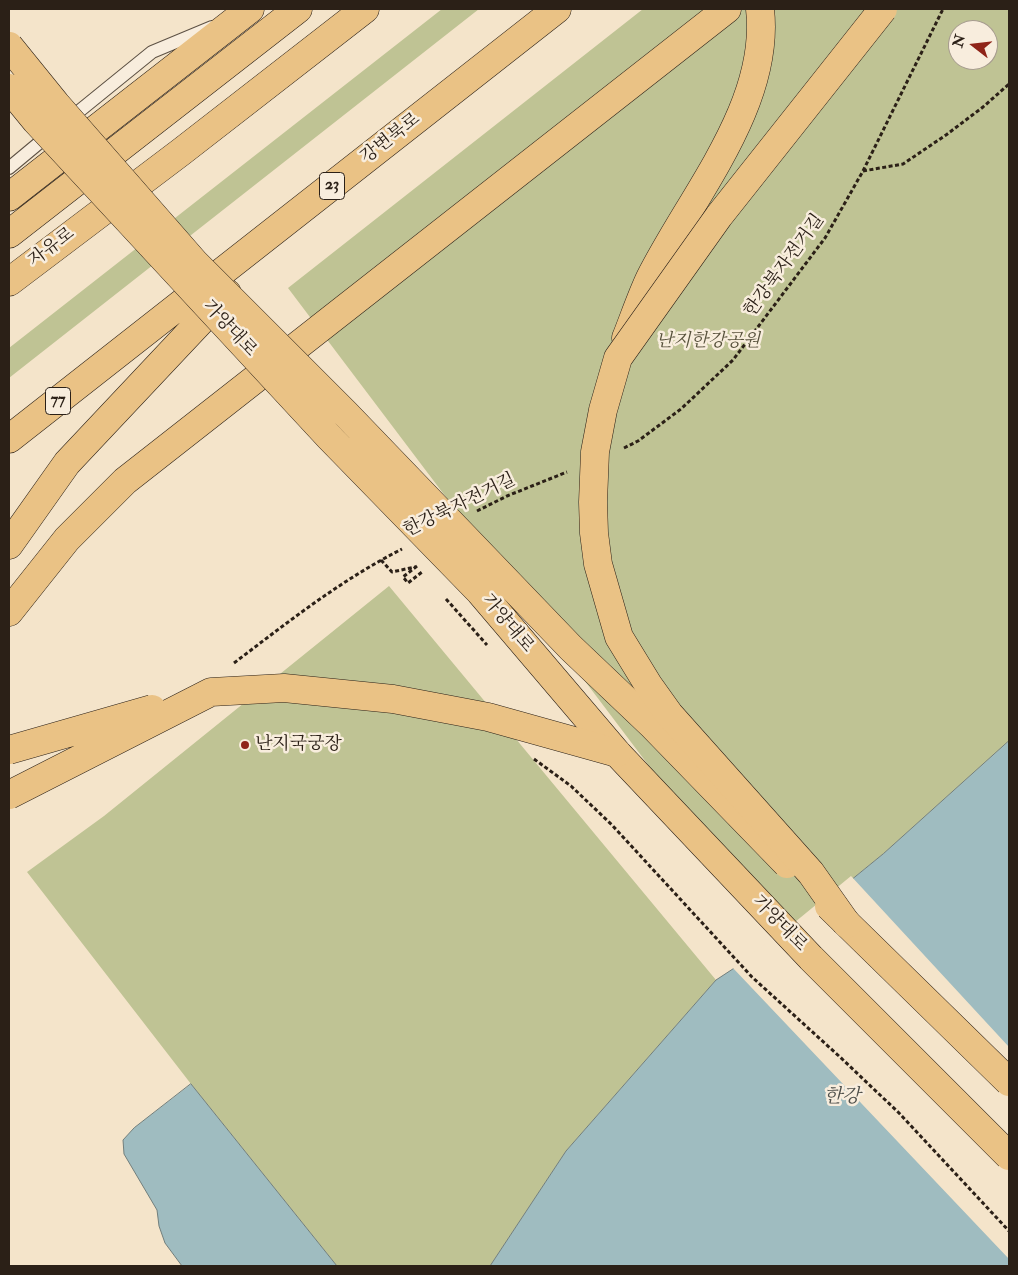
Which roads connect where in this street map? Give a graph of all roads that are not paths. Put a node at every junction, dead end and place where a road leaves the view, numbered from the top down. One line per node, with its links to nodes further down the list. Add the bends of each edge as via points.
1 (298, 9): 13 (main road)
2 (365, 9): 14 (main road, 자유로)
3 (557, 9): 12 (main road, 강변북로 / 23)
4 (727, 9): 19 (main road, via 125,481 67,539)
5 (760, 9): 15 (main road, bridge, via 757,71 735,128 650,279)
6 (883, 9): 15 (main road, bridge, via 719,216)
7 (248, 11): 10 (lane, via 152,52); 11 (main road)
8 (9, 46): 24 (main road, 가양대로, bridge, via 195,263 346,414 571,648)
9 (9, 88): 22 (main road, 가양대로, bridge, via 329,437 480,592)
10 (9, 168)
11 (9, 197)
12 (316, 198): 16 (main road, 강변북로 / 23); 18 (main road, via 67,463)
13 (9, 234)
14 (9, 282)
15 (618, 358): 24 (main road, bridge, via 595,452 593,502 598,564 619,637 669,714 811,873)
16 (107, 362): 17 (main road, 77)
17 (9, 439)
18 (9, 545)
19 (10, 610)
20 (211, 692): 21 (main road, bridge); 22 (main road, bridge, via 284,688 393,699 488,717); 23 (main road, bridge)
21 (9, 750)
22 (617, 753): 26 (main road, 가양대로, bridge, via 811,958)
23 (9, 795)
24 (847, 924): 25 (main road, 가양대로, bridge)
25 (1009, 1082)
26 (1009, 1156)

